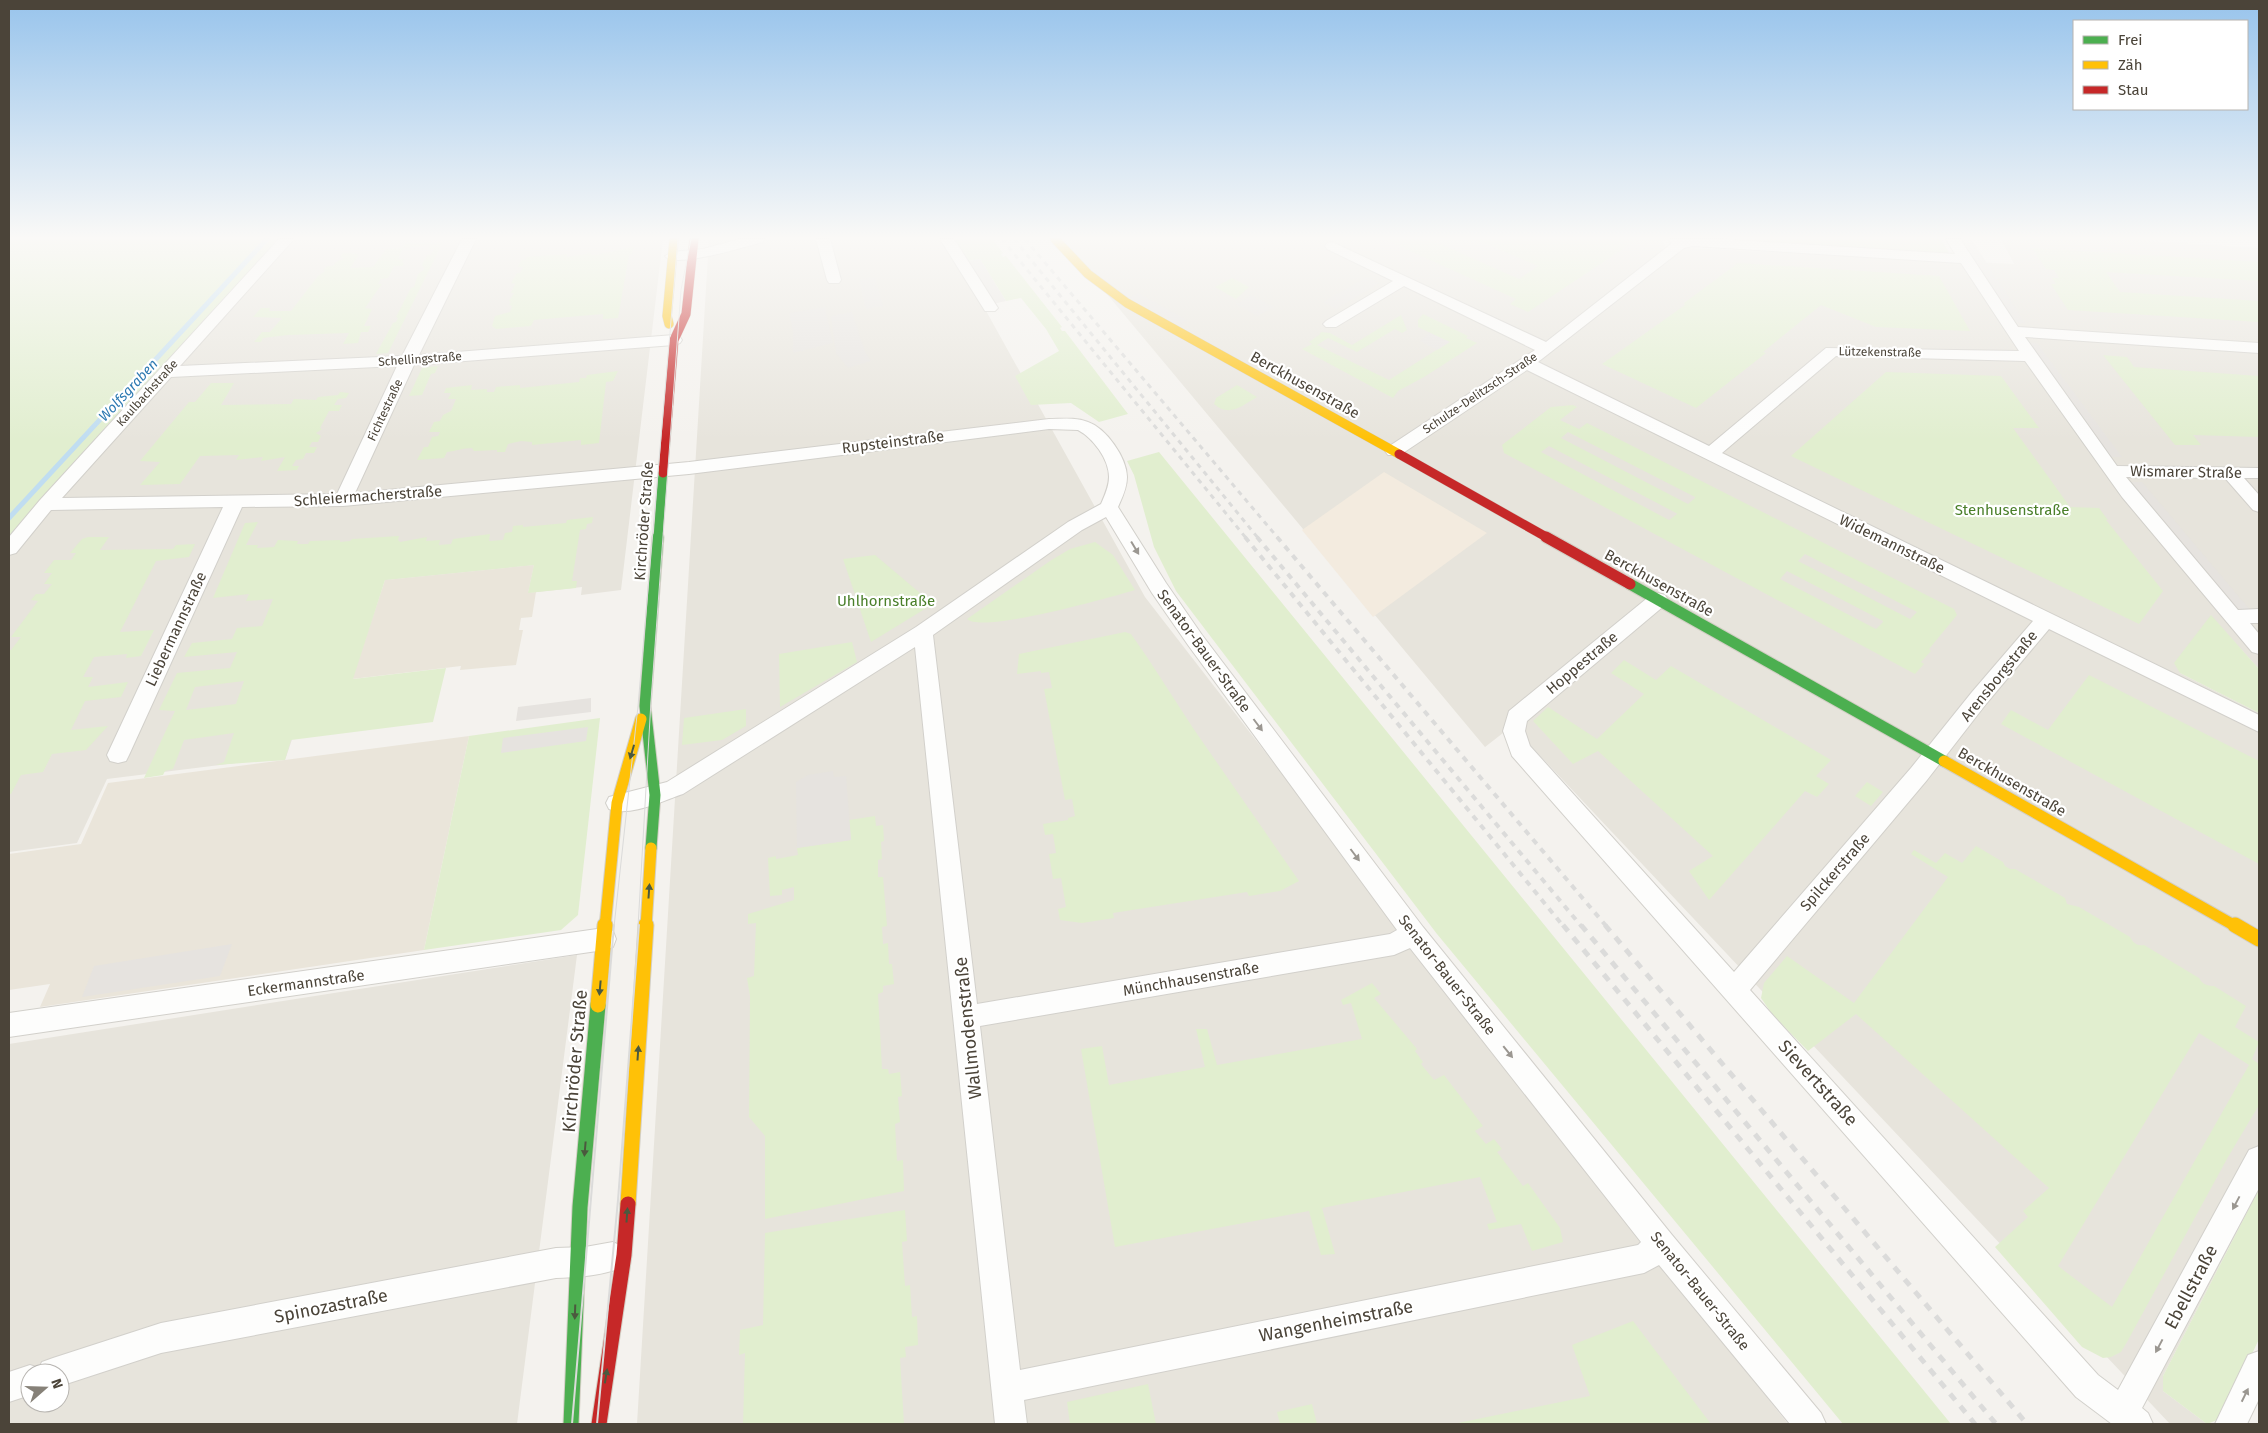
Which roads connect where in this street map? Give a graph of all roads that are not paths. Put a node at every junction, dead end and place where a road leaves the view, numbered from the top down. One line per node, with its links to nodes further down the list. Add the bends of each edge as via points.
1 (226, 306): 18 (street, Kaulbachstraße)
2 (435, 306): 16 (street, Fichtestraße)
3 (668, 306): 12 (main road, Kirchröder Straße, via 667,316)
4 (687, 306): 12 (main road, Kirchröder Straße)
5 (1132, 306): 19 (main road, Berckhusenstraße)
6 (1361, 306): 10 (street)
7 (1456, 306): 14 (street)
8 (1600, 306): 14 (street, Schulze-Delitzsch-Straße)
9 (1997, 306): 11 (street)
10 (1330, 324)
11 (2013, 331): 13 (street); 15 (street)
12 (674, 340): 16 (street, Schellingstraße); 22 (main road, Kirchröder Straße)
13 (2259, 348)
14 (1547, 349): 17 (street, Schulze-Delitzsch-Straße)
15 (2028, 356): 20 (street, Lützekenstraße, via 1832,351); 23 (street)
16 (408, 361): 18 (street, Schellingstraße); 26 (street, Fichtestraße)
17 (1526, 364): 19 (street, Schulze-Delitzsch-Straße); 20 (street, Widemannstraße)
18 (166, 372): 28 (street, Kaulbachstraße)
19 (1394, 451): 32 (main road, Berckhusenstraße)
20 (1710, 454): 35 (street, Widemannstraße)
21 (689, 468): 22 (street, Schleiermacherstraße); 30 (street, Rupsteinstraße, via 1070,424 1084,426 1095,433 1115,463 1117,484)
22 (663, 470): 26 (street, Schleiermacherstraße); 38 (main road, Kirchröder Straße)
23 (2112, 471): 24 (street, Wismarer Straße); 34 (street)
24 (2229, 472): 25 (street, Wismarer Straße); 29 (street)
25 (2259, 473)
26 (343, 500): 27 (street, Schleiermacherstraße)
27 (235, 502): 28 (street, Schleiermacherstraße); 41 (street, Liebermannstraße)
28 (46, 504): 31 (street, Kaulbachstraße)
29 (2259, 506)
30 (1109, 507): 36 (street, via 1075,526); 45 (street, Senator-Bauer-Straße, one-way to 45, via 1194,640)
31 (9, 549)
32 (1658, 600): 40 (street, Hoppestraße, via 1517,717); 42 (main road, Berckhusenstraße)
33 (2259, 616): 34 (street)
34 (2233, 617): 37 (street)
35 (2045, 620): 39 (street, Widemannstraße); 42 (street, Arensborgstraße)
36 (923, 632): 43 (street, via 675,788); 49 (street, Wallmodenstraße)
37 (2259, 647)
38 (645, 706): 43 (main road, Kirchröder Straße); 44 (main road, Kirchröder Straße, one-way to 44)
39 (2259, 724)
40 (1514, 731): 48 (street, Sievertstraße, via 1520,750)
41 (118, 755)
42 (1934, 755): 47 (main road, Berckhusenstraße); 48 (street, Spilckerstraße)
43 (655, 796): 44 (street); 60 (main road, Kirchröder Straße, one-way to 43, via 624,1255)
44 (617, 802): 46 (main road, Kirchröder Straße)
45 (1414, 934): 49 (street, Münchhausenstraße, via 1394,944); 52 (street, Senator-Bauer-Straße, one-way to 52)
46 (604, 939): 50 (street, Eckermannstraße); 54 (main road, Kirchröder Straße, one-way to 54)
47 (2259, 939)
48 (1734, 989): 58 (street, Sievertstraße, via 2087,1386)
49 (967, 1017): 57 (street, Wallmodenstraße)
50 (9, 1024)
51 (2259, 1160): 58 (street, Ebellstraße, one-way to 58)
52 (1662, 1245): 57 (street, Wangenheimstraße, via 1644,1258); 62 (street, Senator-Bauer-Straße)
53 (613, 1258): 54 (street, Spinozastraße)
54 (576, 1262): 56 (street, Spinozastraße, via 556,1263 161,1338); 59 (main road, Kirchröder Straße, one-way to 59)
55 (2259, 1366): 63 (street, one-way to 55)
56 (70, 1367)
57 (1007, 1388): 61 (street, Wallmodenstraße)
58 (2130, 1419)
59 (571, 1424)
60 (599, 1424)
61 (1011, 1424)
62 (1810, 1424)
63 (2231, 1424)

